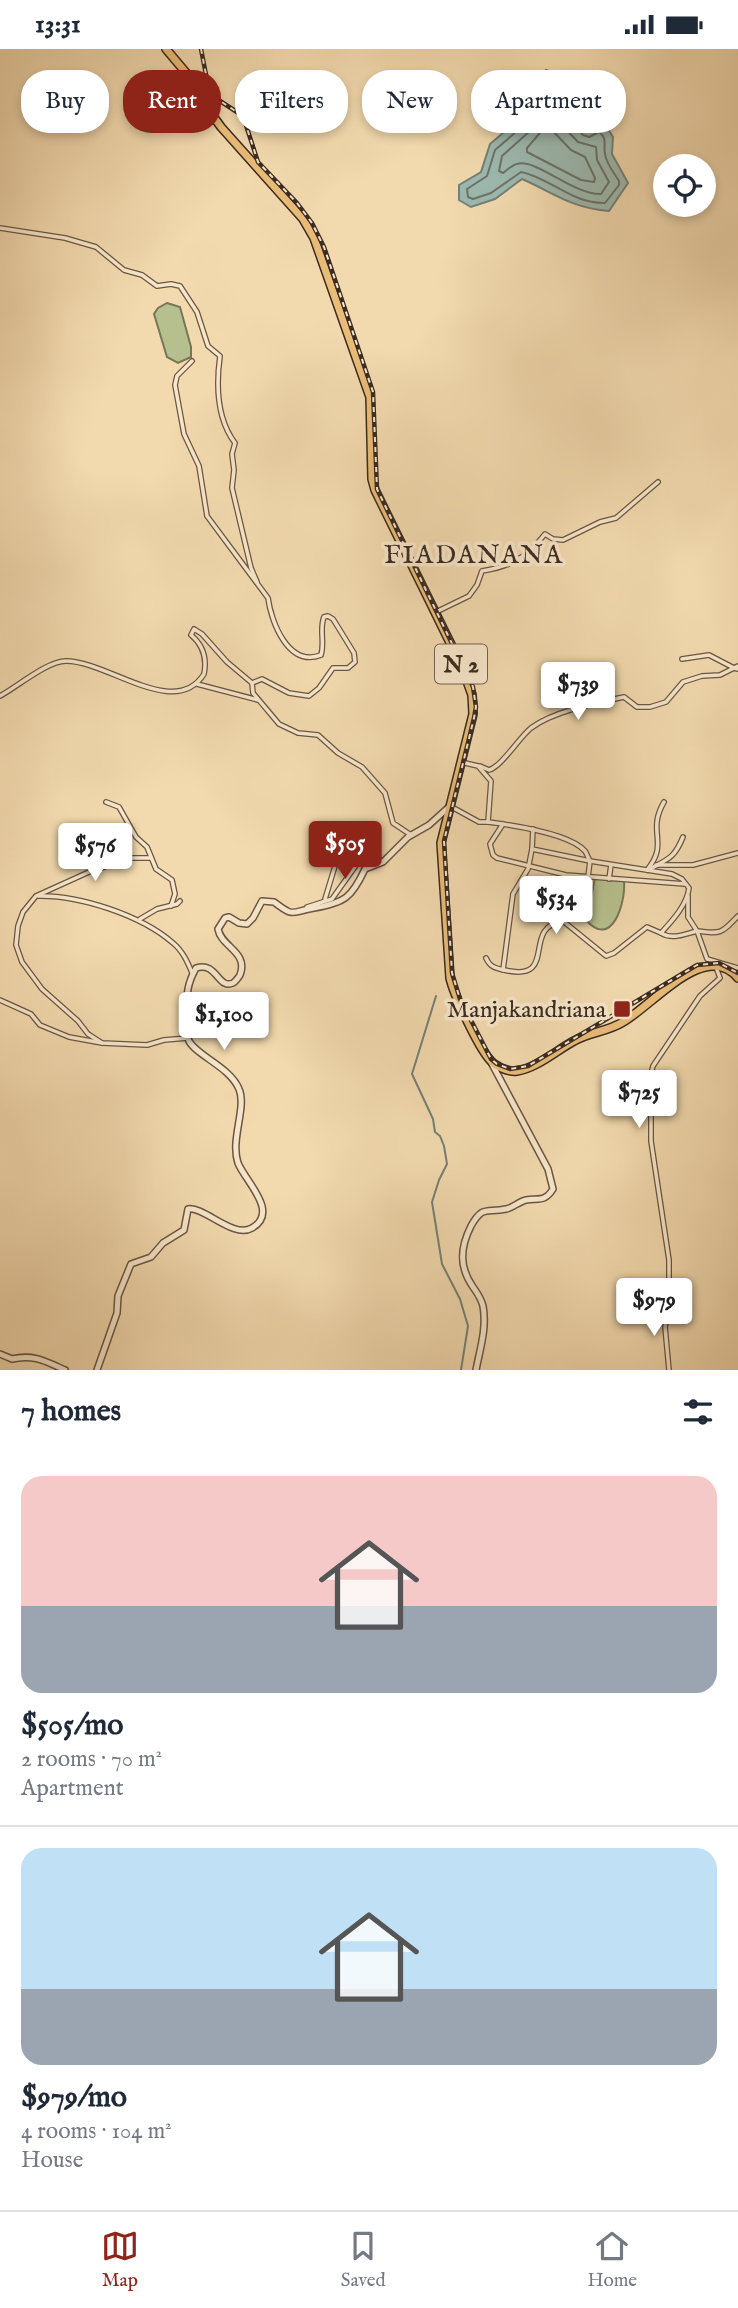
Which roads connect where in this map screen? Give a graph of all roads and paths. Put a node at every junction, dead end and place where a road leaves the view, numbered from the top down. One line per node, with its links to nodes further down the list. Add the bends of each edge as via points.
1 (166, 49): 6 (main road, N 2, via 198,87 221,127 303,219 314,238 370,397 375,491)
2 (0, 228): 5 (street, via 96,247 124,270 157,286 180,286 203,324 208,345 220,356 219,404 235,443 232,488)
3 (192, 361): 5 (street, via 177,376 175,385 184,434 199,466 207,516)
4 (658, 482): 6 (street, via 615,517 563,540 545,534 527,555 502,568 482,571 473,591 461,602)
5 (259, 587): 9 (street, via 268,598 280,637 291,650 321,655 321,623 328,616 354,653 355,662 348,668 333,668 309,695 289,693 267,679)
6 (435, 612): 13 (main road, N 2, via 472,695 473,714)
7 (682, 659): 8 (street, via 709,655)
8 (737, 668): 14 (street, via 683,682 660,704 637,706 624,697 552,715 532,728 492,770)
9 (252, 683): 10 (street, via 194,629 191,635 201,646 205,668); 12 (street)
10 (197, 684): 11 (street, via 177,693 163,692 115,673 62,661); 12 (street)
11 (0, 696)
12 (258, 700): 21 (street, via 279,724 298,733 318,735 362,767 384,793 393,823)
13 (461, 762): 14 (street); 17 (main road, N 2)
14 (478, 766): 18 (street, via 491,781)
15 (106, 802): 26 (street, via 119,807)
16 (664, 802): 32 (street, via 655,820 659,853)
17 (450, 806): 18 (street); 21 (street); 55 (main road, N 2, via 441,843 450,978)
18 (488, 822): 19 (street)
19 (503, 824): 20 (street); 31 (street, via 490,844 493,855)
20 (533, 829): 24 (street); 27 (street, via 570,842)
21 (411, 835): 28 (street)
22 (683, 837): 30 (street, via 672,857)
23 (350, 841): 39 (street)
24 (532, 849): 27 (street); 31 (street)
25 (738, 853): 30 (street, via 693,865)
26 (151, 857): 37 (street, via 110,865); 41 (street, via 156,869 172,880)
27 (590, 861): 29 (street); 33 (street)
28 (383, 862): 39 (street, via 373,855 361,861 332,899); 40 (street, via 365,869 352,892 331,906 297,913)
29 (611, 865): 32 (street); 34 (street)
30 (656, 865): 32 (street)
31 (529, 866): 33 (street); 49 (street, via 513,894)
32 (647, 870): 35 (street, via 677,876)
33 (587, 877): 34 (street)
34 (609, 879): 35 (street)
35 (687, 884): 36 (street)
36 (688, 894): 44 (street, via 688,917); 45 (street)
37 (36, 896): 43 (street, via 59,896); 54 (street, via 18,926 16,945 22,962 42,989)
38 (180, 901): 41 (street)
39 (320, 903): 40 (street, via 302,909)
40 (278, 905): 50 (street, via 262,901 247,924 229,917 218,929 239,955 242,967 234,983 222,982 203,966)
41 (171, 906): 43 (street)
42 (738, 916): 44 (street, via 721,932)
43 (138, 920): 50 (street, via 174,943)
44 (696, 931): 45 (street, via 678,936); 48 (street, via 706,959)
45 (661, 933): 49 (street, via 647,927 606,956 568,923 554,922 544,930 533,967 519,972)
46 (486, 958): 49 (street, via 494,968)
47 (701, 966): 51 (main road, via 726,967); 55 (main road, via 622,1023 586,1034 526,1069 509,1071); 60 (street, via 703,970 715,968 720,978 700,996 651,1074 651,1142 669,1260 665,1327)
48 (738, 968)
49 (503, 970)
50 (193, 975): 53 (street, via 186,993)
51 (738, 978)
52 (0, 1000): 54 (street, via 63,1035)
53 (188, 1038): 54 (street, via 147,1045); 58 (street, via 239,1087 237,1162 263,1211 260,1220 247,1230 188,1209 184,1230 151,1257 131,1263)
54 (102, 1043)
55 (491, 1062): 59 (street, via 548,1169 553,1189 539,1201 525,1200 507,1209 481,1212 468,1233 461,1257 466,1276 480,1294 484,1328)
56 (0, 1354): 57 (street, via 12,1359 32,1357)
57 (65, 1370)
58 (97, 1370)
59 (476, 1370)
60 (669, 1370)

